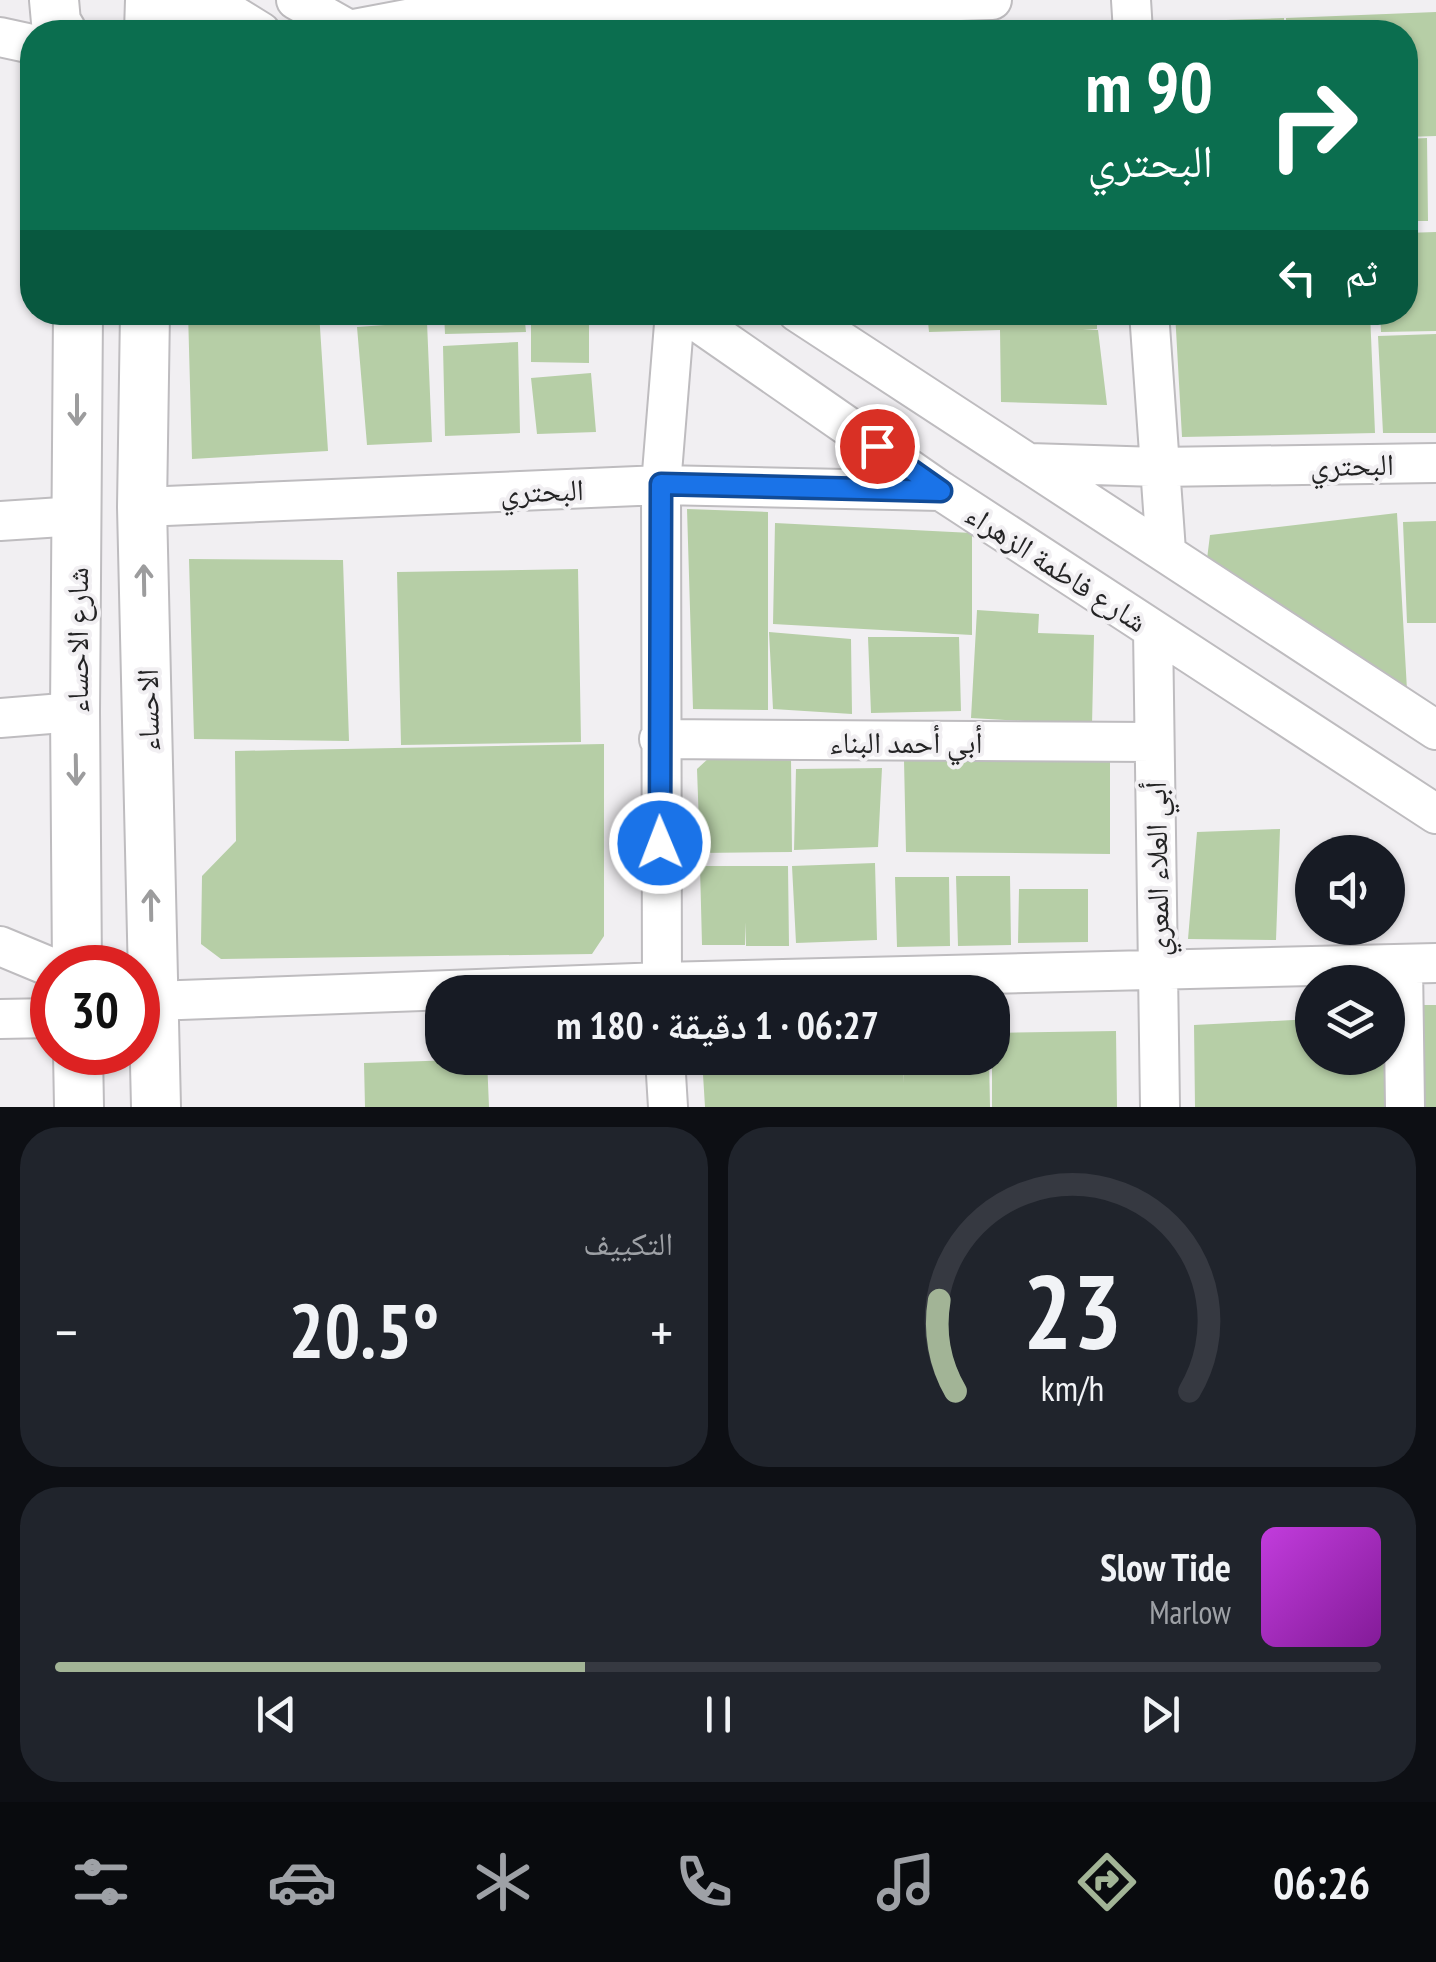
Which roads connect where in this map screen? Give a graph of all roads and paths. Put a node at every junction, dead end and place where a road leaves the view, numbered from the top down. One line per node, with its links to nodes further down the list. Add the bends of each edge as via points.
1 (296, 0): 7 (street)
2 (992, 0): 4 (street)
3 (411, 9): 4 (street); 8 (street)
4 (646, 15)
5 (149, 19): 6 (street, via 227,11)
6 (242, 20)
7 (331, 20)
8 (381, 20)
9 (78, 325): 21 (main road, شارع الاحساء, one-way to 21)
10 (145, 325): 20 (main road, الاحساء)
11 (674, 325): 18 (street)
12 (703, 325): 19 (street, شارع فاطمة الزهراء)
13 (817, 325): 15 (street)
14 (1150, 325): 17 (street)
15 (1029, 463): 17 (street, البحتري); 23 (street)
16 (1436, 463): 17 (street, البحتري)
17 (1158, 467): 23 (street)
18 (661, 484): 19 (street, البحتري); 20 (street, البحتري); 28 (street)
19 (941, 491): 24 (street, شارع فاطمة الزهراء)
20 (142, 507): 32 (main road, الاحساء, one-way to 20)
21 (77, 516): 22 (street); 25 (main road, شارع الاحساء)
22 (0, 520)
23 (1166, 551): 27 (street)
24 (1153, 630): 29 (street, أبي العلاء المعري); 30 (street, شارع فاطمة الزهراء)
25 (75, 712): 26 (street); 31 (main road, شارع الاحساء, one-way to 31)
26 (0, 718)
27 (1436, 730)
28 (659, 739): 29 (street, أبي أحمد البناء); 37 (street)
29 (1154, 742): 36 (street, أبي العلاء المعري)
30 (1436, 814)
31 (78, 945)
32 (152, 945)
33 (0, 946): 34 (street)
34 (30, 958)
35 (1419, 964): 36 (street); 50 (street)
36 (1158, 968): 38 (street); 49 (street, أبي العلاء المعري)
37 (662, 975)
38 (975, 975)
39 (425, 994): 40 (street)
40 (160, 1001)
41 (30, 1018): 42 (street)
42 (0, 1019)
43 (78, 1075): 46 (main road)
44 (155, 1075): 47 (main road, الاحساء)
45 (667, 1075): 48 (street)
46 (79, 1107)
47 (156, 1107)
48 (668, 1107)
49 (1160, 1107)
50 (1405, 1107)

